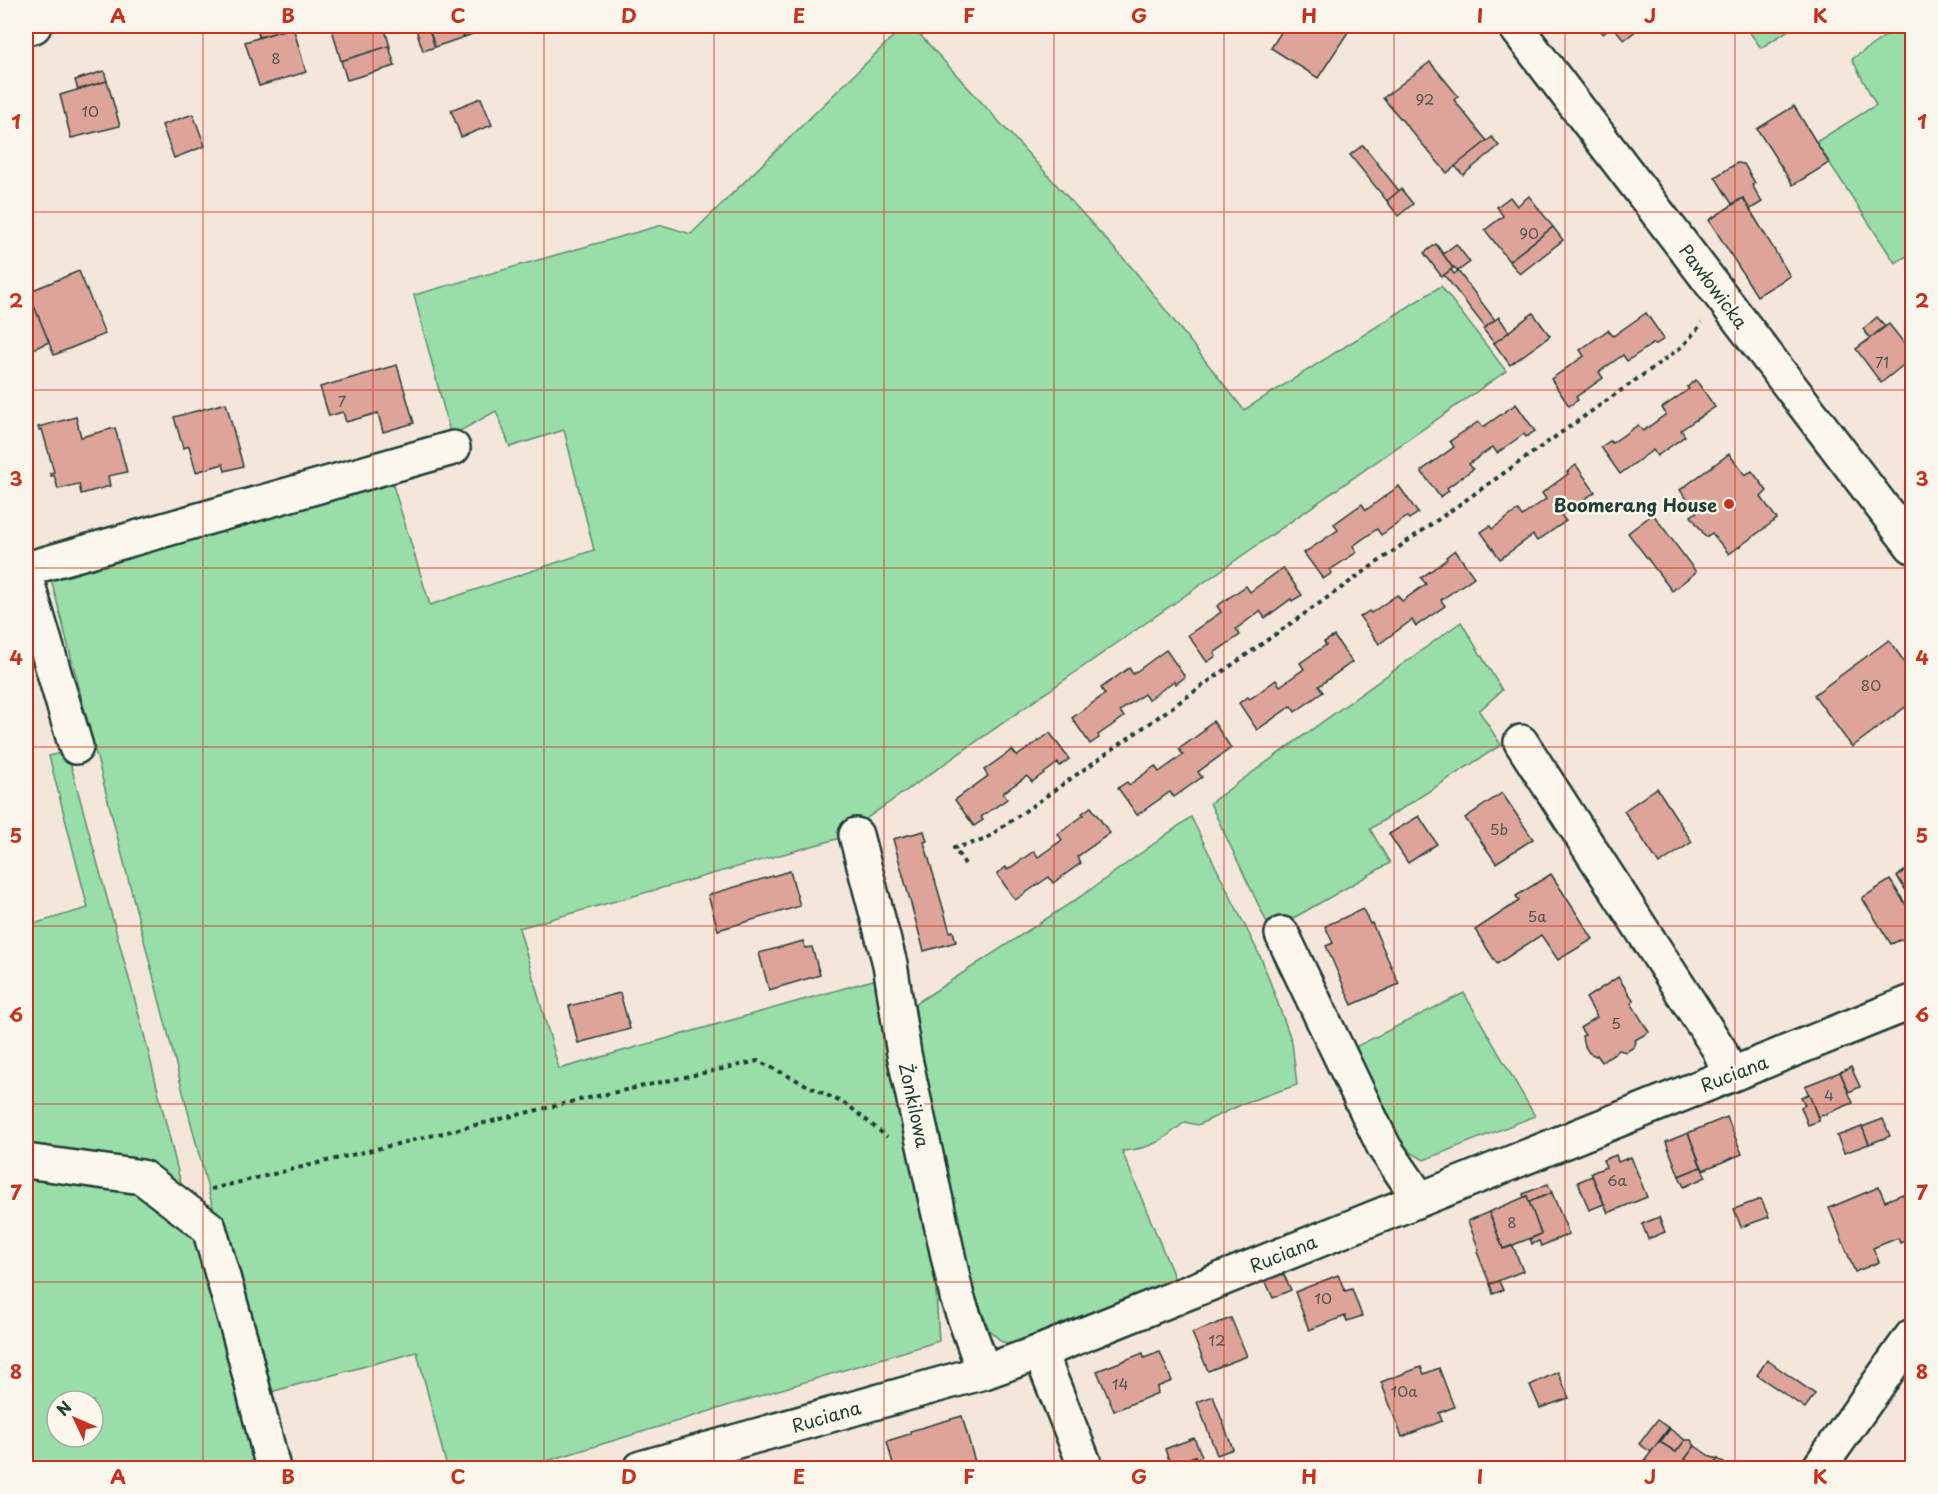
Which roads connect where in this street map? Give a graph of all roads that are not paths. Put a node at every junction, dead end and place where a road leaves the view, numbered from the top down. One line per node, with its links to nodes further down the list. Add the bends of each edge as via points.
1 (34, 26): 3 (street)
2 (1515, 26): 5 (street, Pawłowicka)
3 (26, 28)
4 (453, 448): 6 (street)
5 (1912, 546)
6 (26, 569)
7 (26, 578): 9 (street)
8 (1521, 741): 13 (street, via 1719,1049)
9 (76, 747)
10 (856, 835): 18 (street, Żonkilowa, via 890,964 904,1054 957,1297)
11 (1282, 934): 15 (street, via 1384,1147)
12 (1912, 1002): 13 (street, Ruciana)
13 (1731, 1074): 15 (street, Ruciana)
14 (26, 1161): 19 (street, via 142,1177 209,1228)
15 (1419, 1198): 17 (street, Ruciana)
16 (1912, 1336): 22 (street)
17 (1040, 1352): 18 (street, Ruciana); 21 (street)
18 (984, 1372): 20 (street, Ruciana)
19 (273, 1468)
20 (641, 1468)
21 (1086, 1468)
22 (1819, 1468)

